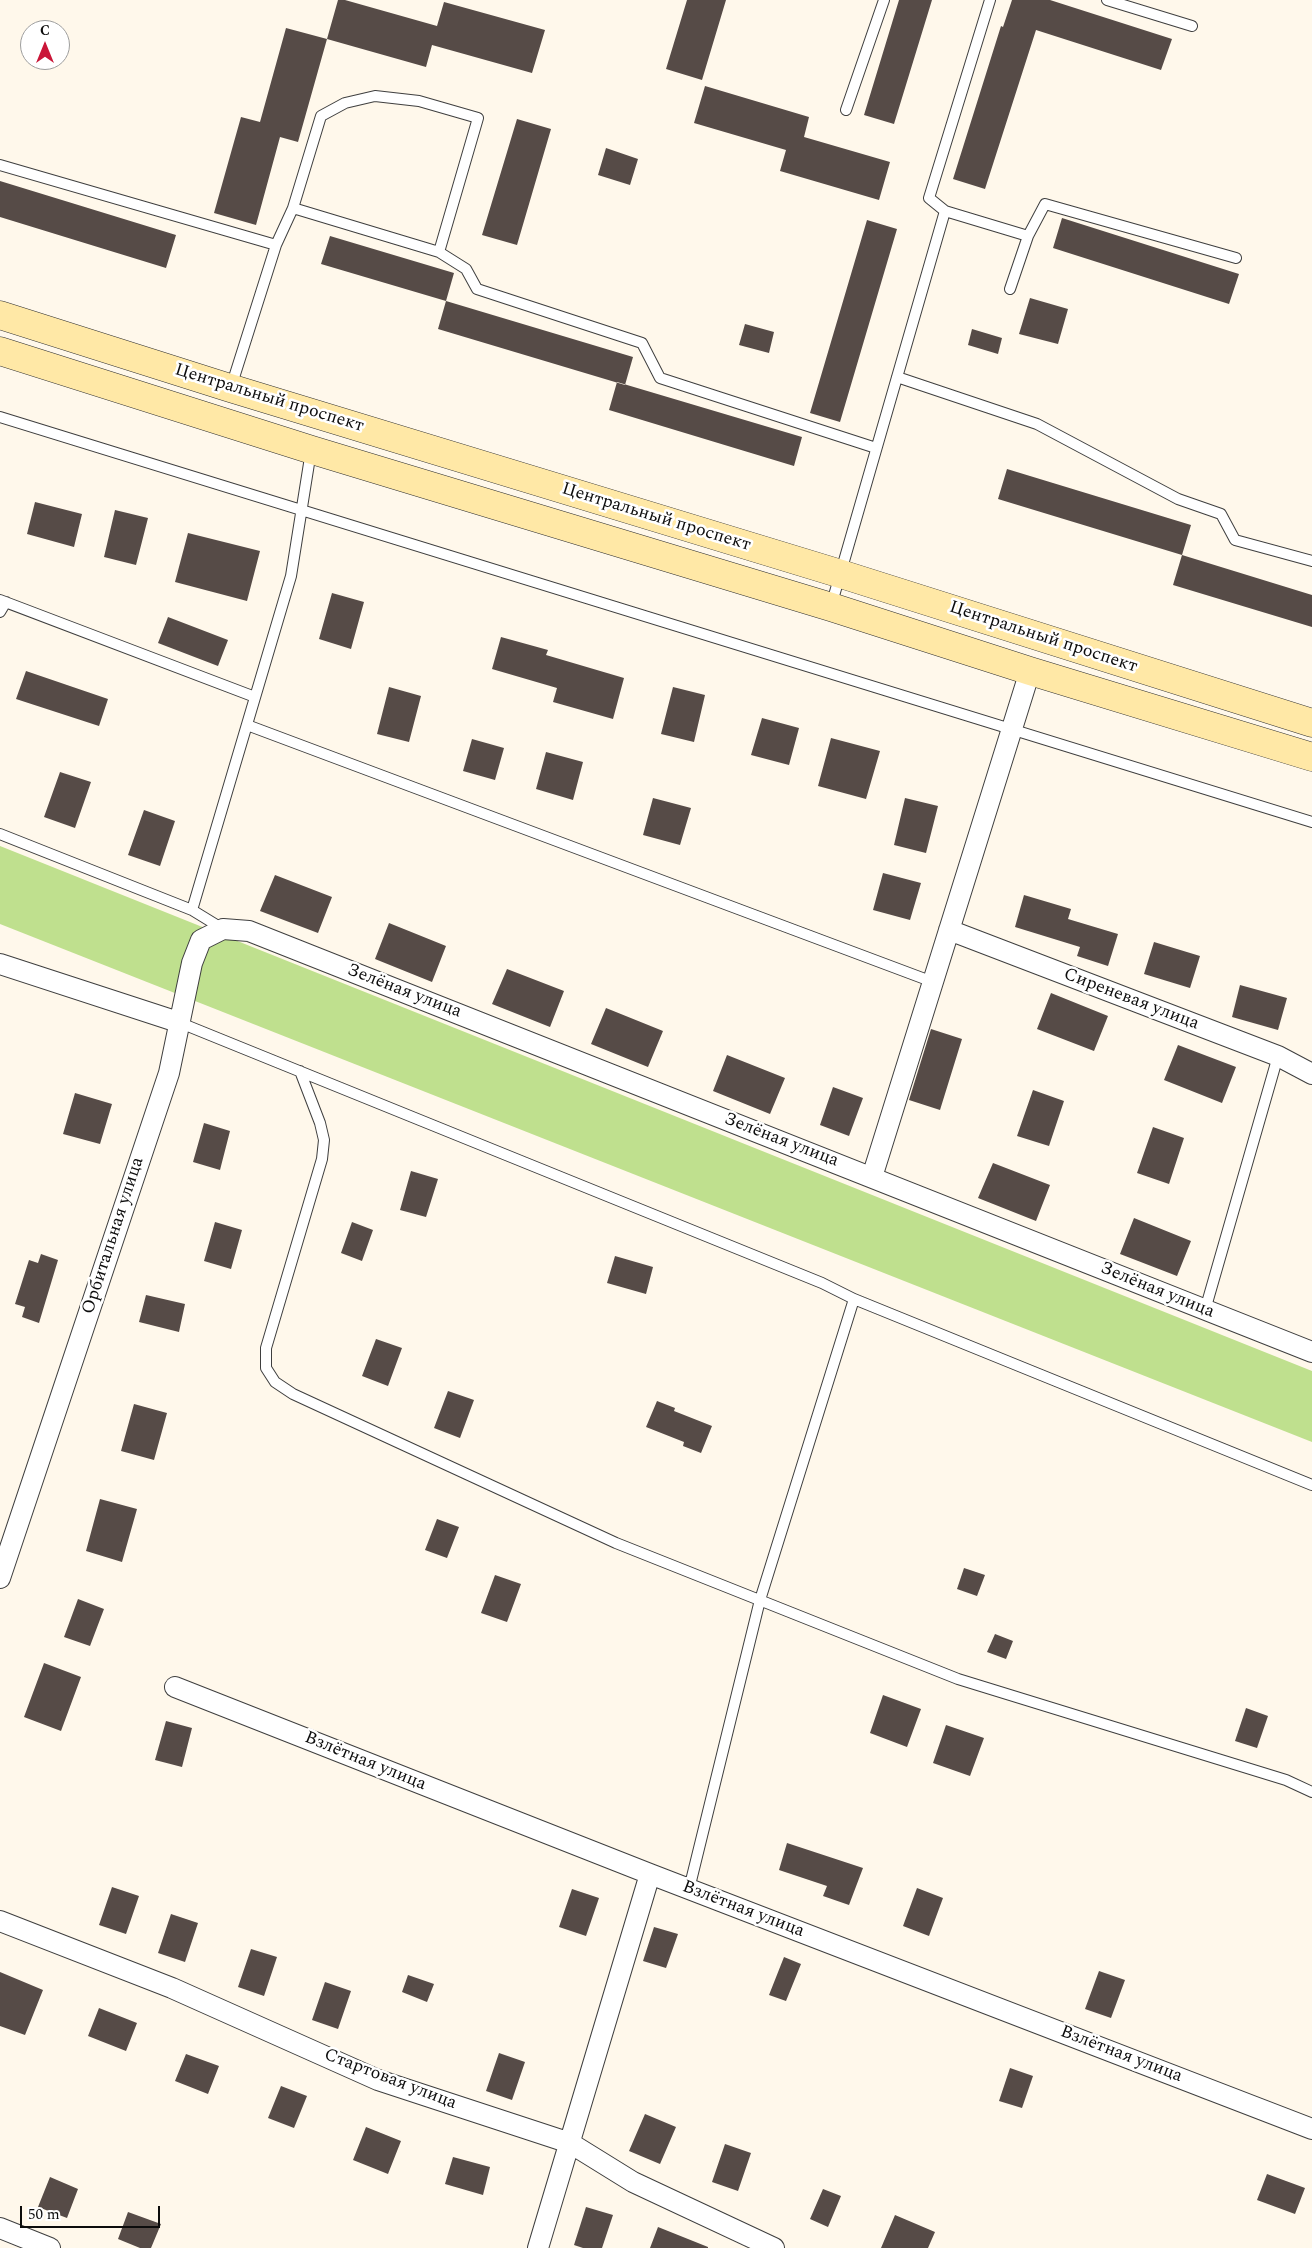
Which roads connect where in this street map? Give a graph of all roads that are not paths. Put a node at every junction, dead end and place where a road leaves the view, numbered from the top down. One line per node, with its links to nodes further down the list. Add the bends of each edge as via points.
1 (884, 0): 5 (lane)
2 (990, 0): 8 (lane, via 929,198)
3 (1107, 0): 4 (lane)
4 (1192, 26)
5 (846, 110)
6 (0, 165): 10 (lane)
7 (293, 208): 10 (lane); 11 (lane); 11 (lane, via 321,116 346,103 375,96 419,101 478,118)
8 (945, 211): 9 (lane); 16 (lane)
9 (1028, 236): 12 (lane, via 1046,204); 13 (lane)
10 (276, 245): 17 (lane)
11 (439, 252): 19 (lane, via 466,269 477,289 642,344 660,378)
12 (1236, 258)
13 (1010, 289)
14 (0, 315): 17 (street, Центральный проспект)
15 (0, 352): 20 (street, Центральный проспект)
16 (897, 377): 19 (lane); 22 (lane, via 1037,424 1178,499 1221,514 1236,540)
17 (230, 388): 23 (street, Центральный проспект)
18 (0, 417): 21 (lane)
19 (876, 448): 23 (lane)
20 (312, 450): 21 (lane); 25 (street, Центральный проспект)
21 (302, 509): 28 (lane, via 291,576); 31 (lane)
22 (1312, 561)
23 (841, 574): 25 (lane); 29 (street, Центральный проспект)
24 (3, 601): 26 (lane); 28 (lane)
25 (831, 607): 27 (street, Центральный проспект)
26 (0, 612)
27 (1030, 671): 31 (street); 32 (street, Центральный проспект)
28 (255, 698): 30 (lane)
29 (1312, 723)
30 (247, 724): 35 (lane); 39 (lane)
31 (1012, 729): 33 (lane); 37 (street)
32 (1312, 757)
33 (1312, 822)
34 (0, 834): 35 (lane)
35 (192, 910): 36 (lane)
36 (223, 929): 40 (street, Орбитальная улица, via 201,940); 44 (street, Зелёная улица, via 249,931)
37 (949, 930): 39 (street); 41 (street, Сиреневая улица)
38 (0, 964): 40 (street)
39 (933, 982): 44 (street)
40 (178, 1022): 42 (lane); 49 (street, Орбитальная улица, via 169,1073)
41 (1278, 1056): 43 (street, Сиреневая улица); 46 (lane)
42 (300, 1071): 45 (lane, via 822,1283); 50 (lane, via 324,1140 322,1159 266,1348 266,1368 275,1382 293,1394 616,1543)
43 (1312, 1074)
44 (872, 1177): 46 (street, Зелёная улица)
45 (854, 1299): 48 (lane); 50 (lane)
46 (1205, 1310): 47 (street, Зелёная улица)
47 (1312, 1352)
48 (1312, 1485)
49 (0, 1578)
50 (760, 1600): 52 (lane, via 958,1679 1286,1780); 54 (lane)
51 (174, 1687): 53 (street, Взлётная улица)
52 (1312, 1792)
53 (650, 1874): 54 (street, Взлётная улица); 57 (street)
54 (689, 1889): 56 (street, Взлётная улица)
55 (0, 1921): 57 (street, Стартовая улица, via 172,1988 378,2080)
56 (1312, 2129)
57 (570, 2144): 60 (street); 61 (street, Стартовая улица, via 633,2182)
58 (0, 2228): 59 (street)
59 (50, 2248)
60 (538, 2248)
61 (774, 2248)

